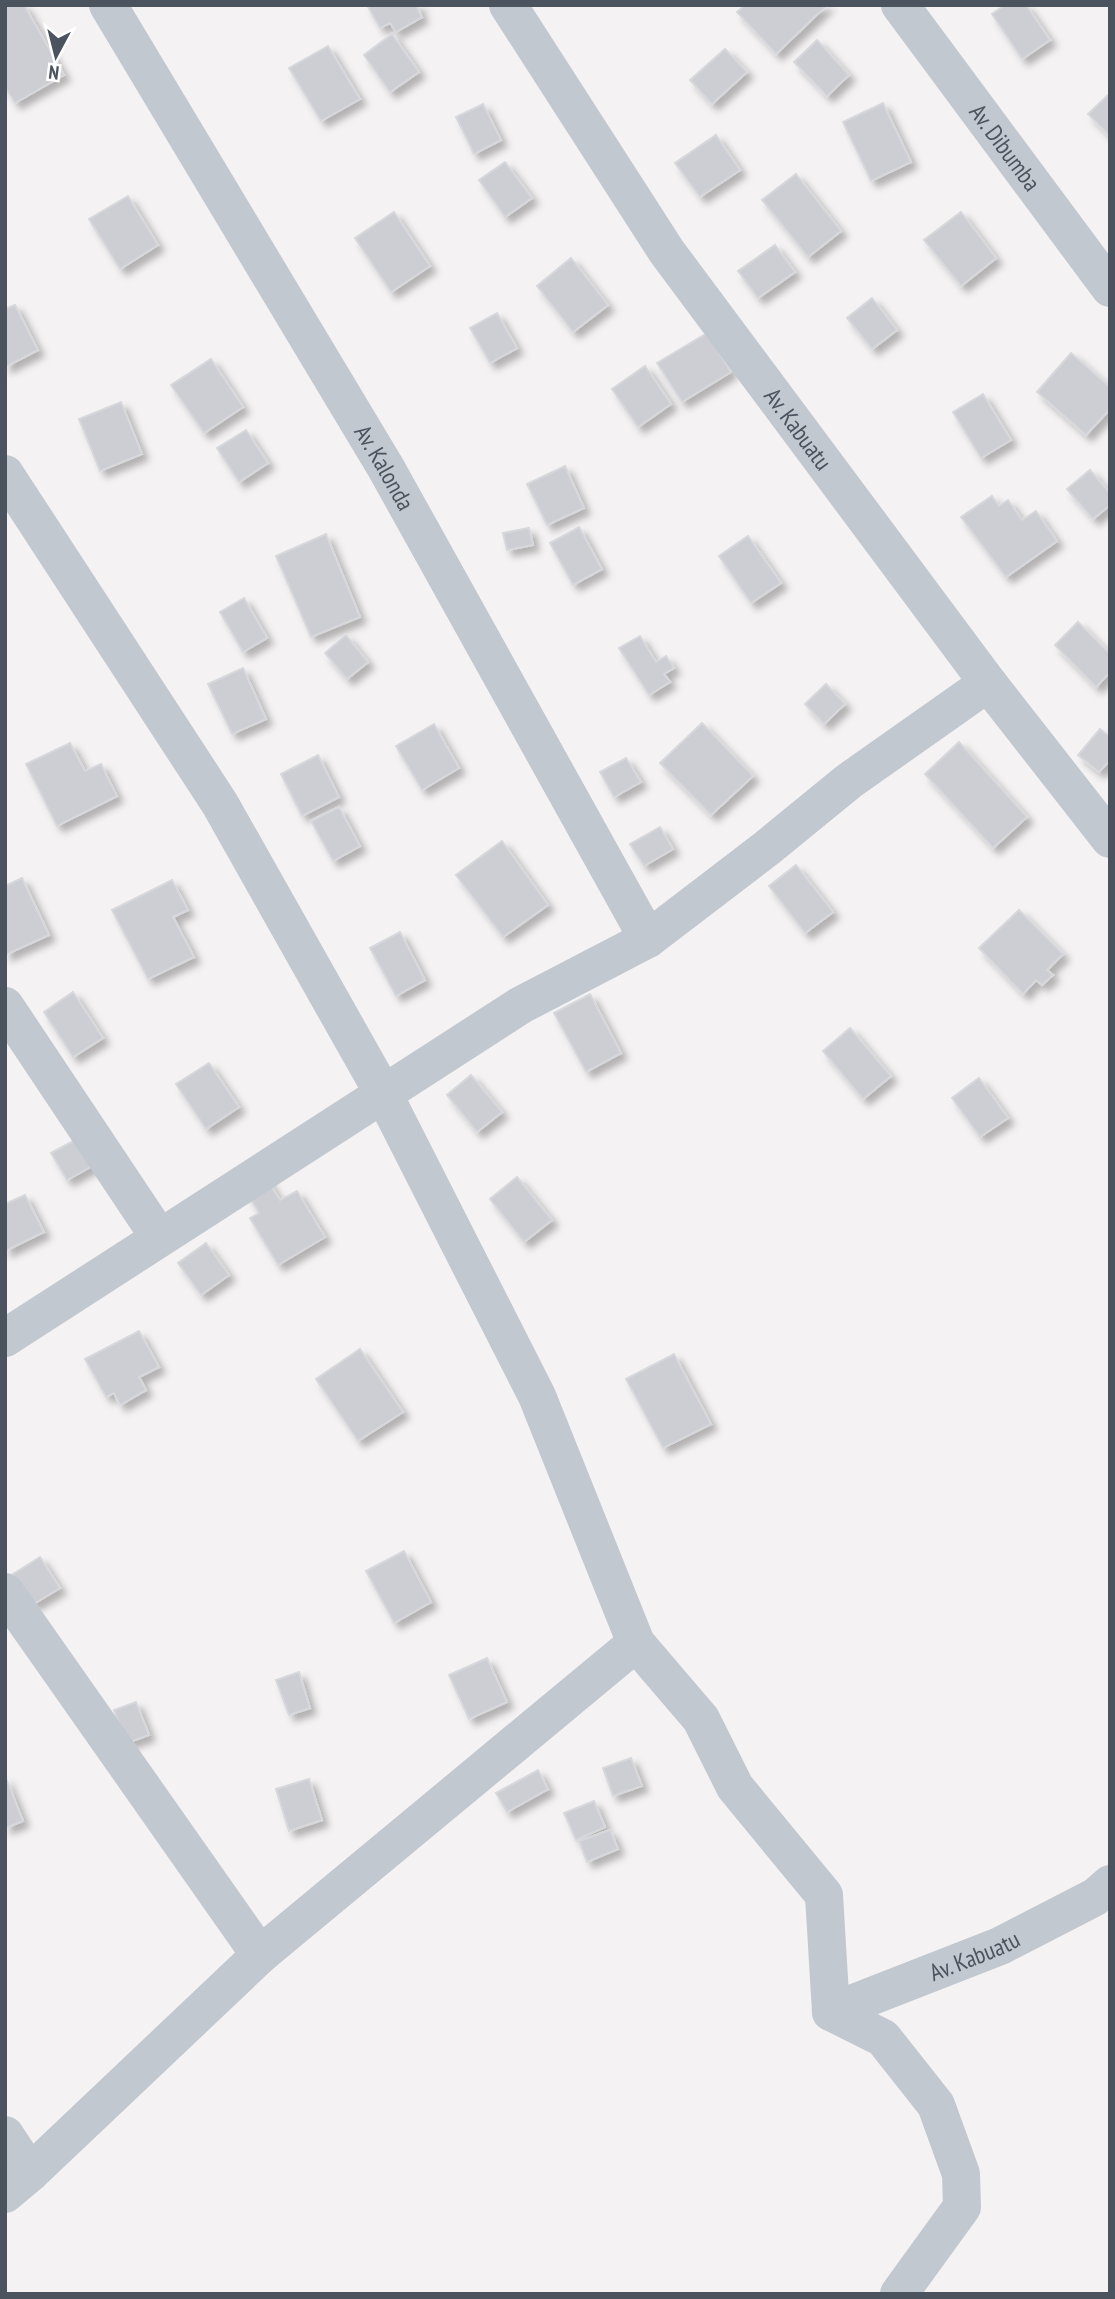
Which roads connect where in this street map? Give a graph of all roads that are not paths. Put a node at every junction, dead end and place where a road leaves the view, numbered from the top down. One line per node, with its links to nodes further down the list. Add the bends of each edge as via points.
1 (108, 5): 8 (street, Av. Kalonda, via 386,468)
2 (508, 5): 6 (street, Av. Kabuatu, via 667,252)
3 (900, 5): 4 (street, Av. Dibumba)
4 (1110, 288)
5 (8, 485): 10 (street, via 220,804)
6 (988, 683): 7 (street, Av. Kabuatu); 8 (street, via 849,781)
7 (1110, 839)
8 (648, 939): 10 (street, via 521,1005)
9 (5, 1006): 11 (street)
10 (383, 1093): 11 (street); 14 (street, via 537,1396)
11 (159, 1237): 12 (street)
12 (5, 1338)
13 (5, 1592): 16 (street)
14 (636, 1643): 16 (street); 17 (street, via 701,1719 735,1787 824,1895)
15 (1110, 1884): 17 (street, Av. Kabuatu, via 1096,1897 1000,1946)
16 (260, 1955): 19 (street)
17 (831, 2012): 20 (street, via 883,2038 936,2105 961,2174 962,2207)
18 (5, 2135): 19 (street)
19 (18, 2183)
20 (900, 2294)

